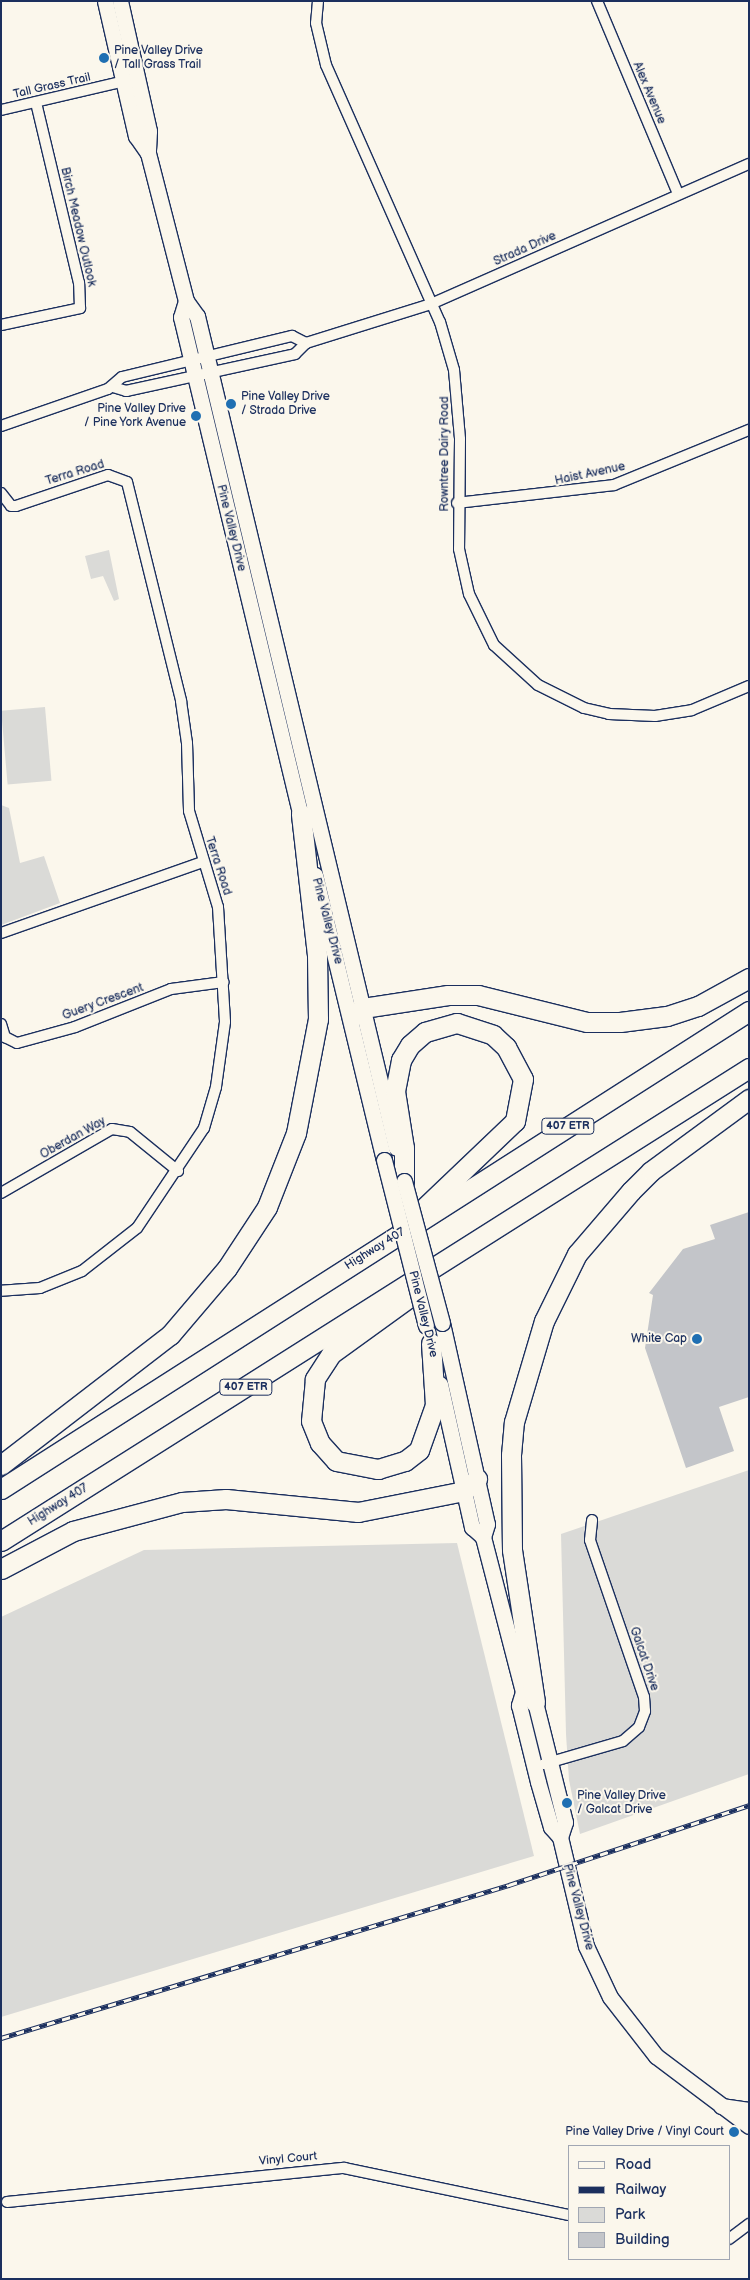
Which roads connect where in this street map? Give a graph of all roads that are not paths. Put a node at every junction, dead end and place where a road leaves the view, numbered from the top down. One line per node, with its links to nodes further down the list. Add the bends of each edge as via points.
1 (105, 1): 5 (main road, Pine Valley Drive)
2 (120, 1): 5 (main road, Pine Valley Drive)
3 (318, 1): 11 (street, Rowntree Dairy Road, via 316,24 326,65)
4 (597, 1): 9 (street, Alex Avenue)
5 (131, 80): 6 (street, Tall Grass Trail); 10 (main road, Pine Valley Drive, via 149,131 148,153)
6 (36, 102): 7 (street, Tall Grass Trail); 12 (street, Birch Meadow Outlook, via 79,283 80,308)
7 (1, 110)
8 (749, 164): 9 (street, Strada Drive)
9 (678, 194): 11 (street, Strada Drive)
10 (186, 301): 14 (main road, Pine Valley Drive, via 197,316); 15 (main road, Pine Valley Drive, via 181,316)
11 (432, 304): 13 (street, Strada Drive); 22 (street, Rowntree Dairy Road, via 458,394)
12 (1, 325)
13 (306, 343): 14 (street, Strada Drive, via 292,336); 16 (street, Strada Drive, via 295,354)
14 (207, 357): 15 (street, Strada Drive); 16 (main road, Pine Valley Drive)
15 (191, 360): 17 (main road, Pine Valley Drive); 18 (street, Strada Drive, via 122,377)
16 (210, 372): 17 (street, Strada Drive); 30 (main road, Pine Valley Drive)
17 (194, 377): 18 (street, Strada Drive, via 126,391); 24 (main road, Pine Valley Drive)
18 (113, 387): 19 (street)
19 (1, 426)
20 (749, 430): 22 (street, Haist Avenue, via 614,484)
21 (1, 493): 25 (street, Terra Road, via 10,506 16,506 108,475 127,482 181,701 187,743 189,811)
22 (457, 503): 23 (street, Rowntree Dairy Road, via 458,549 469,594 494,646 538,685 584,708 655,716 692,710)
23 (749, 686)
24 (301, 814): 30 (main road, Pine Valley Drive); 42 (highway, via 317,954 318,1019 296,1133 267,1206 227,1268 170,1335)
25 (203, 862): 26 (street); 28 (street, Terra Road, via 218,907)
26 (1, 933)
27 (749, 978): 30 (highway, via 698,1006 667,1016 620,1022 587,1022 478,995 448,995)
28 (224, 982): 31 (street, Guery Crescent, via 171,989 75,1026 17,1043 5,1037); 35 (street, Terra Road, via 225,1022 216,1087 204,1128)
29 (749, 1011): 39 (highway, Highway 407 / 407 ETR)
30 (358, 1012): 34 (main road, Pine Valley Drive)
31 (1, 1024)
32 (749, 1068): 38 (highway, Highway 407 / 407 ETR)
33 (749, 1099): 48 (highway, via 651,1170 577,1254 544,1321 514,1422 511,1455 512,1550)
34 (396, 1158): 36 (highway); 39 (highway, via 395,1092 401,1060 410,1045 425,1032 457,1023 493,1035 506,1047 523,1079 516,1122); 41 (main road, Pine Valley Drive, bridge)
35 (178, 1171): 37 (street, Oberdan Way, via 130,1132 112,1129); 40 (street, Terra Road, via 137,1228 82,1271 40,1288)
36 (404, 1181): 43 (main road, Pine Valley Drive, bridge, via 442,1323)
37 (1, 1193)
38 (491, 1233): 41 (highway, via 331,1354 320,1369 312,1391 311,1421 320,1443 336,1461 378,1469 405,1461 419,1450 434,1405); 46 (highway, Highway 407 / 407 ETR)
39 (387, 1241): 44 (highway, Highway 407 / 407 ETR)
40 (1, 1291)
41 (429, 1335): 43 (main road, Pine Valley Drive)
42 (1, 1465)
43 (471, 1485): 47 (highway, via 358,1512 226,1499 182,1502 73,1531); 48 (main road, Pine Valley Drive, via 472,1527 483,1538)
44 (1, 1489)
45 (592, 1520): 49 (street, Galcat Drive, via 590,1540 644,1697 645,1711 639,1727 623,1740)
46 (1, 1541)
47 (1, 1569)
48 (529, 1697): 49 (main road, Pine Valley Drive)
49 (542, 1765): 50 (main road, Pine Valley Drive, via 551,1827 560,1837 586,1946 610,1997 656,2056)
50 (721, 2106): 51 (main road, Pine Valley Drive); 52 (main road, Pine Valley Drive)
51 (749, 2110)
52 (749, 2126)
53 (7, 2202): 54 (street, Vinyl Court, via 344,2168)
54 (568, 2215)
55 (749, 2224): 56 (street)
56 (730, 2237)

